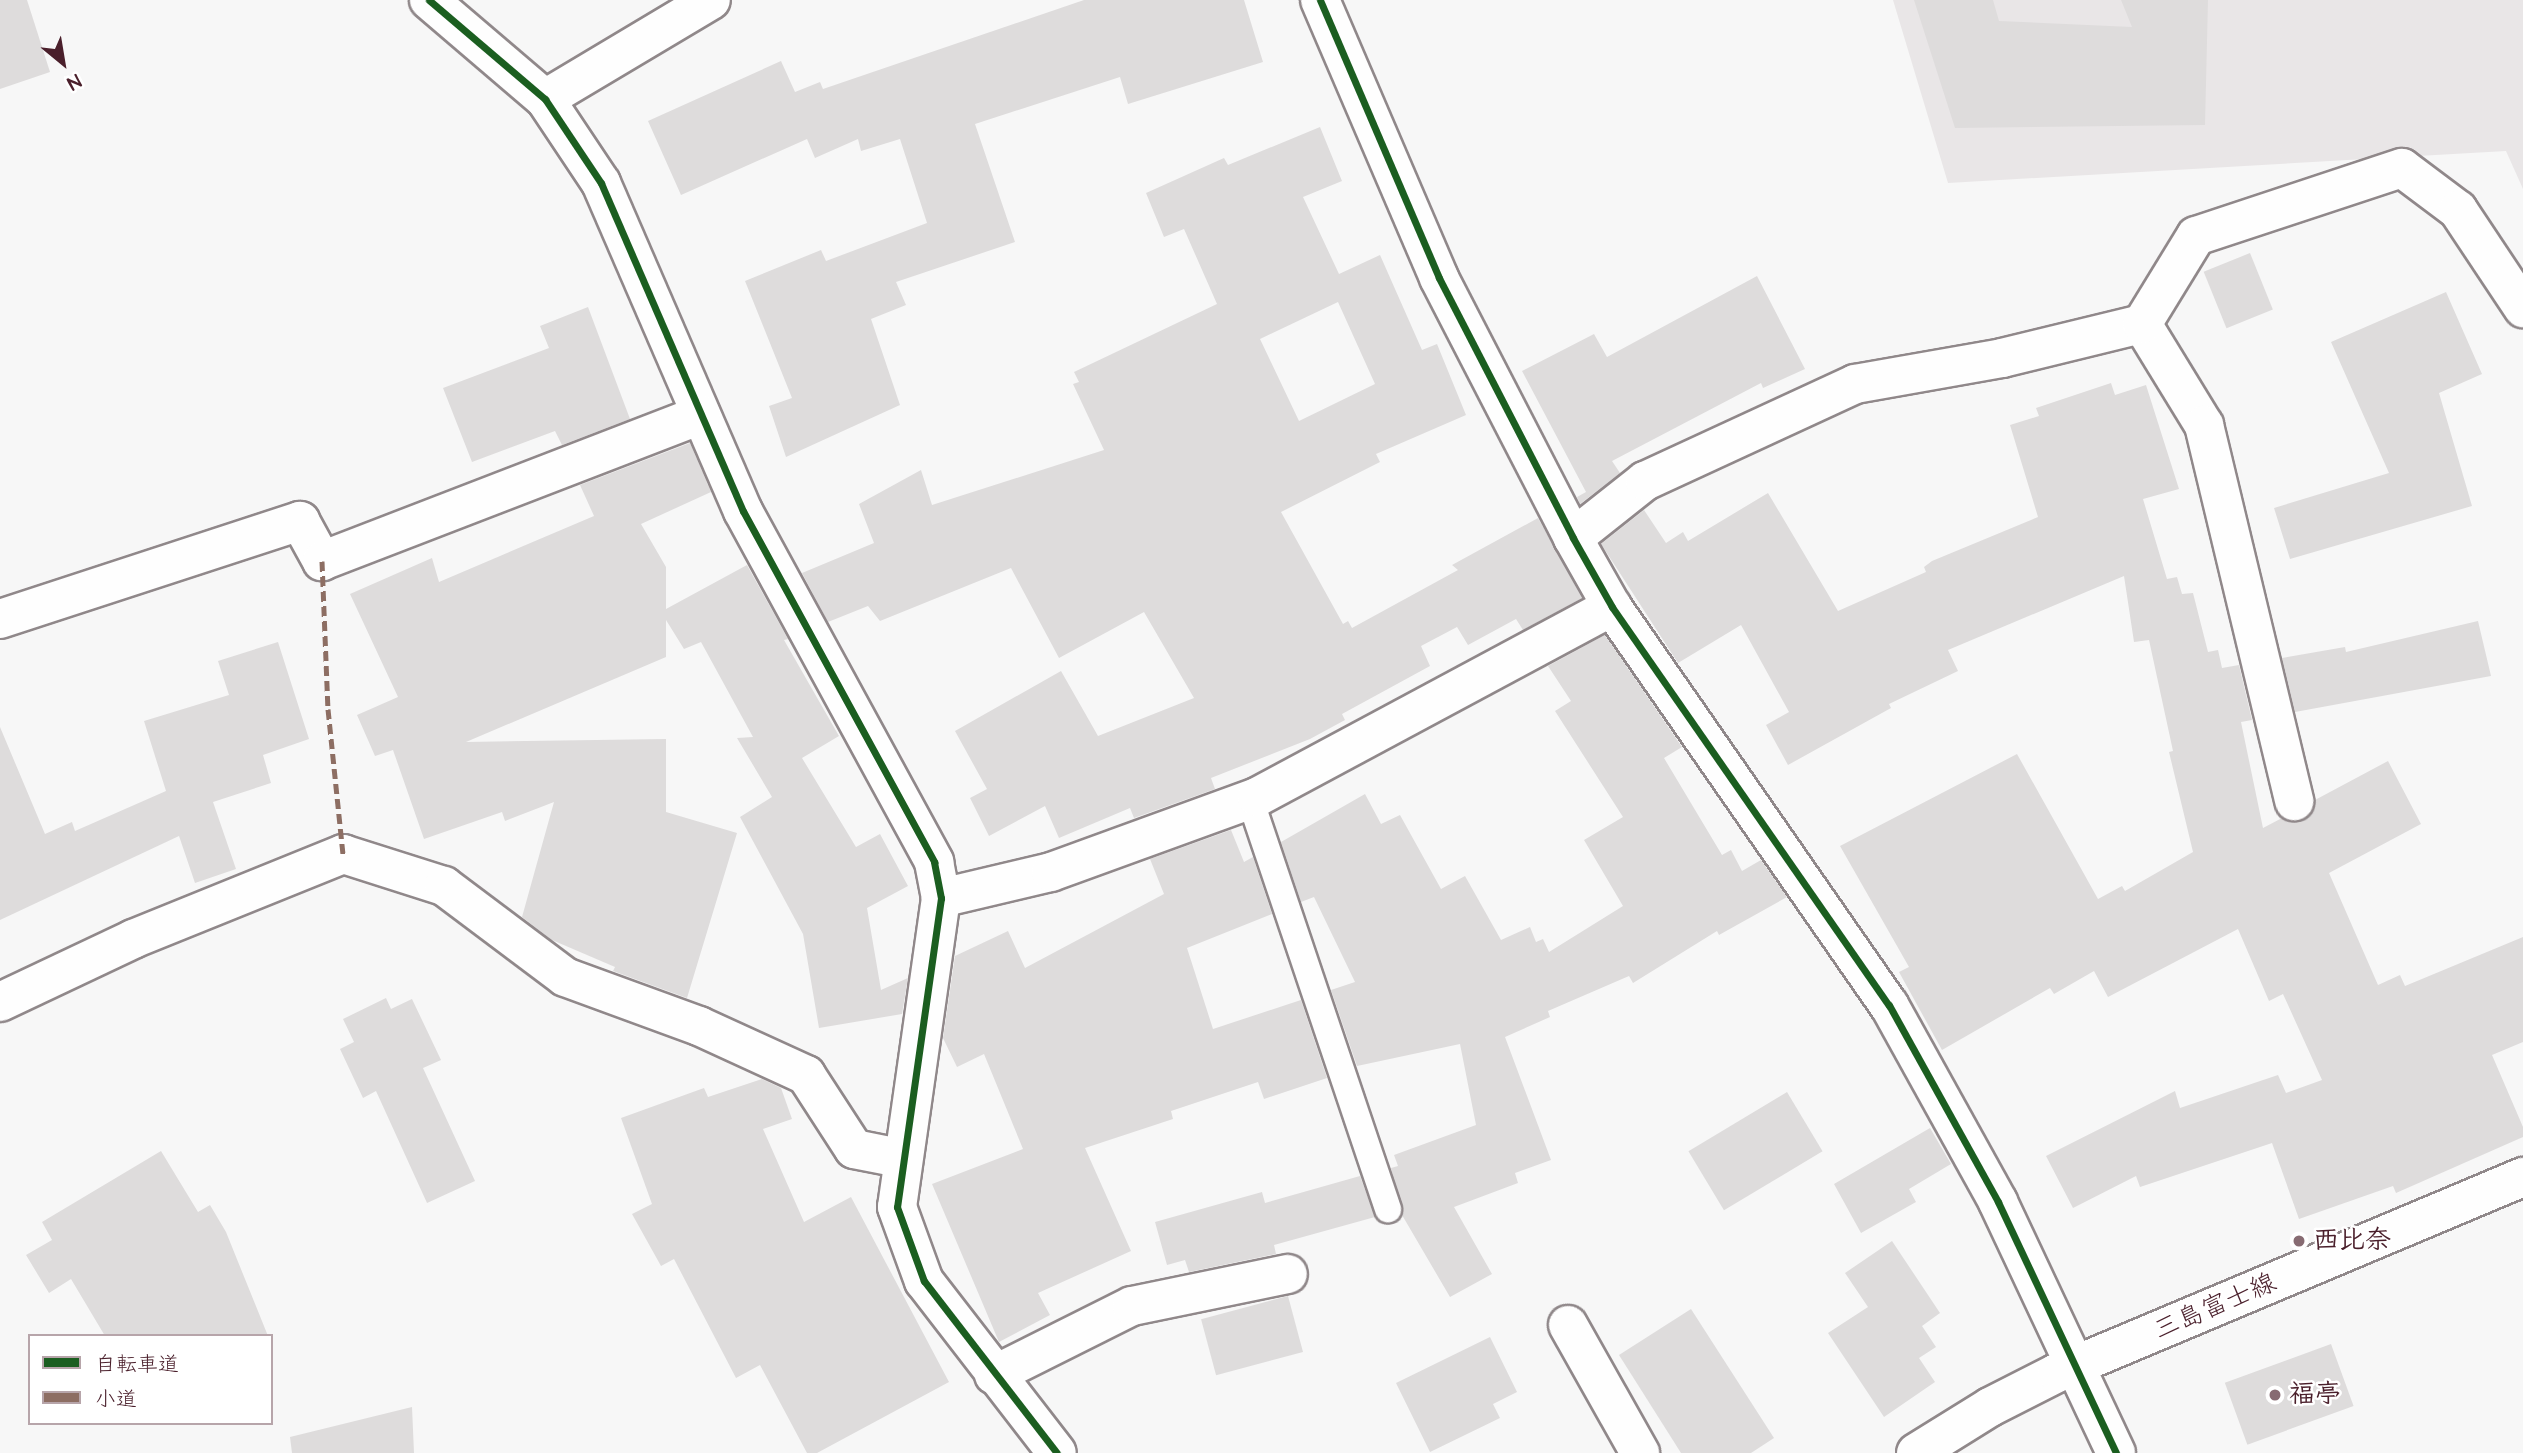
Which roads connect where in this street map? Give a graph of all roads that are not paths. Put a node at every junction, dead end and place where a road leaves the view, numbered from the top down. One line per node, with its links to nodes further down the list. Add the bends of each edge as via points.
1 (429, 0): 4 (street)
2 (711, 0): 4 (street)
3 (1320, 0): 8 (street, via 1439,278)
4 (545, 99): 7 (street, via 601,183)
5 (2523, 308): 6 (street, via 2458,210 2402,168 2196,236)
6 (2142, 324): 8 (street, via 2003,358 1855,384 1645,481); 12 (street, via 2204,425)
7 (701, 415): 10 (street, via 322,561 300,521); 13 (street, via 743,511 934,862)
8 (1573, 538): 9 (street)
9 (1612, 607): 11 (street); 20 (street, via 1889,1005 1998,1202)
10 (0, 619)
11 (1250, 799): 13 (street, via 1051,872); 17 (lane)
12 (2294, 801)
13 (941, 898): 15 (street)
14 (0, 1002): 15 (street, via 133,939 343,854 444,886 565,977 699,1026 806,1075 854,1149)
15 (900, 1158): 21 (street, via 897,1207 924,1281)
16 (2523, 1177): 20 (street, 三島富士線)
17 (1388, 1209)
18 (1288, 1274): 21 (street, via 1132,1306)
19 (1568, 1325): 23 (street)
20 (2073, 1367): 24 (street, 三島富士線, via 1990,1407); 25 (street)
21 (993, 1375): 22 (street)
22 (1057, 1453)
23 (1640, 1453)
24 (1916, 1453)
25 (2116, 1453)

